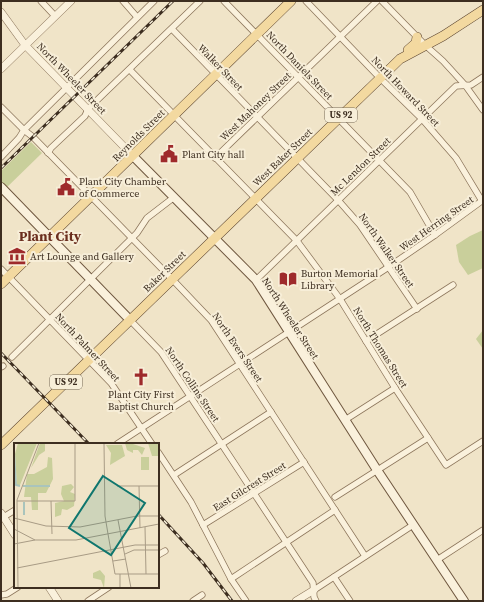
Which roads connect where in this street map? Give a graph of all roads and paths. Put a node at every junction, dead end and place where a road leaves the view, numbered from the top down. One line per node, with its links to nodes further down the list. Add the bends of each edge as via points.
1 (41, 1): 13 (street)
2 (71, 1): 13 (street)
3 (122, 1): 14 (street)
4 (154, 1): 14 (street)
5 (200, 1): 15 (street)
6 (224, 1): 16 (street, North Daniels Street)
7 (291, 1): 16 (main road, Reynolds Street)
8 (306, 1): 17 (street, North Howard Street)
9 (377, 1): 17 (street, West Mahoney Street)
10 (382, 1): 18 (street)
11 (483, 10): 19 (main road, West Baker Street / US 92, via 443,36)
12 (1, 12): 20 (street, North Wheeler Street)
13 (55, 16): 20 (street)
14 (137, 17): 29 (street)
15 (172, 30): 23 (street); 24 (street, Walker Street)
16 (257, 34): 24 (main road, Reynolds Street); 25 (street, North Daniels Street)
17 (340, 36): 25 (street, West Mahoney Street); 27 (street, North Howard Street)
18 (418, 37): 19 (street); 21 (main road, US 92, via 416,43)
19 (425, 44): 21 (main road, West Baker Street / US 92); 28 (street)
20 (25, 45): 22 (street); 29 (street, North Wheeler Street)
21 (400, 59): 27 (main road, West Baker Street / US 92)
22 (1, 69)
23 (130, 70): 31 (street); 33 (street, North Thomas Street)
24 (215, 74): 33 (main road, Reynolds Street); 34 (street, Walker Street)
25 (298, 76): 34 (street, West Mahoney Street); 35 (street, North Daniels Street)
26 (483, 77): 28 (street, Mc Lendon Street, via 472,85)
27 (380, 78): 35 (main road, West Baker Street / US 92); 36 (street, North Howard Street)
28 (465, 85): 32 (street); 36 (street, Mc Lendon Street, via 456,86)
29 (67, 87): 31 (street, North Wheeler Street); 37 (street)
30 (1, 107): 37 (street, North Evers Street)
31 (88, 109): 38 (street, via 85,116); 39 (street, North Wheeler Street)
32 (483, 110)
33 (174, 114): 39 (main road, Reynolds Street); 41 (street, North Thomas Street)
34 (256, 117): 41 (street, West Mahoney Street); 42 (street, North Walker Street)
35 (338, 118): 42 (main road, West Baker Street / US 92); 43 (street, North Daniels Street)
36 (422, 119): 43 (street, Mc Lendon Street); 49 (street, North Howard Street, via 456,158)
37 (24, 130): 38 (street, North Evers Street); 40 (street)
38 (48, 153): 45 (street, North Evers Street)
39 (133, 156): 45 (main road, Reynolds Street); 46 (main road, North Wheeler Street)
40 (1, 157)
41 (215, 158): 47 (street, North Thomas Street)
42 (297, 158): 47 (main road, West Baker Street / US 92); 48 (street, North Walker Street)
43 (379, 160): 48 (street, Mc Lendon Street); 51 (street, North Daniels Street, via 410,192)
44 (1, 187): 50 (main road, North Collins Street)
45 (91, 196): 50 (main road, Reynolds Street); 52 (street, North Evers Street)
46 (173, 198): 52 (street, via 147,218); 53 (main road, North Wheeler Street)
47 (254, 198): 53 (main road, West Baker Street / US 92); 54 (street, North Thomas Street)
48 (338, 200): 54 (street, Mc Lendon Street); 55 (street, North Walker Street, via 360,225)
49 (483, 201): 51 (street, West Herring Street)
50 (50, 236): 57 (main road, Reynolds Street); 58 (main road, North Collins Street)
51 (435, 236): 55 (street, West Herring Street)
52 (132, 238): 58 (street); 59 (street, North Evers Street)
53 (214, 239): 59 (main road, Baker Street / US 92); 60 (main road, North Wheeler Street)
54 (297, 241): 60 (street, Mc Lendon Street); 63 (street, North Thomas Street)
55 (388, 268): 63 (street, West Herring Street); 64 (street, North Walker Street)
56 (1, 269): 57 (street, North Palmer Street)
57 (9, 277): 61 (main road, Reynolds Street); 65 (street, North Palmer Street)
58 (90, 278): 65 (street); 66 (main road, North Collins Street)
59 (172, 279): 66 (main road, Baker Street / US 92); 71 (street, North Evers Street, via 211,320)
60 (256, 280): 67 (main road, North Wheeler Street)
61 (1, 284)
62 (453, 284): 64 (street)
63 (340, 299): 67 (street, West Herring Street); 68 (street, North Thomas Street)
64 (417, 309): 68 (street)
65 (49, 318): 69 (street); 70 (street, North Palmer Street)
66 (130, 320): 70 (main road, US 92); 73 (street, North Collins Street, via 161,352)
67 (289, 333): 71 (street, West Herring Street); 75 (main road, North Wheeler Street)
68 (366, 341): 72 (street, North Thomas Street)
69 (12, 357)
70 (88, 360): 76 (street, North Palmer Street, via 111,383); 82 (main road, US 92)
71 (240, 364): 73 (street, West Herring Street); 74 (street, North Evers Street)
72 (395, 388): 75 (street); 77 (street, North Thomas Street)
73 (190, 396): 76 (street, West Herring Street); 81 (street, North Collins Street)
74 (271, 412): 81 (street); 84 (street, North Evers Street)
75 (345, 420): 85 (main road, North Wheeler Street)
76 (141, 428): 79 (street, West Herring Street); 80 (street, North Palmer Street)
77 (428, 438): 78 (street, North Thomas Street, via 446,465); 85 (street)
78 (483, 441)
79 (118, 443)
80 (151, 443)
81 (222, 444): 86 (street); 87 (street, North Collins Street)
82 (1, 445)
83 (159, 453): 86 (street)
84 (304, 462): 87 (street, East Gilcrest Street); 90 (street, North Evers Street)
85 (377, 470): 88 (street); 93 (main road, North Wheeler Street)
86 (174, 475): 92 (street)
87 (254, 494): 92 (street, East Gilcrest Street); 96 (street, North Collins Street)
88 (335, 497)
89 (14, 510): 91 (street)
90 (335, 510): 96 (street); 99 (street, North Evers Street)
91 (2, 516): 95 (street)
92 (203, 525): 102 (street)
93 (413, 525): 99 (street); 100 (main road, North Wheeler Street)
94 (483, 530): 100 (street)
95 (14, 533)
96 (286, 541): 102 (street); 106 (street, North Collins Street, via 313,583)
97 (165, 551): 98 (street)
98 (159, 554)
99 (365, 556): 101 (street)
100 (437, 560): 116 (main road, North Wheeler Street)
101 (334, 576): 106 (street); 115 (street)
102 (231, 579): 112 (street)
103 (16, 588): 107 (street)
104 (50, 588): 109 (street)
105 (108, 588): 110 (street)
106 (314, 590): 113 (street); 114 (street, North Collins Street)
107 (1, 595)
108 (202, 595): 111 (street)
109 (58, 601)
110 (88, 601)
111 (193, 601)
112 (246, 601)
113 (296, 601)
114 (316, 601)
115 (350, 601)
116 (464, 601)

